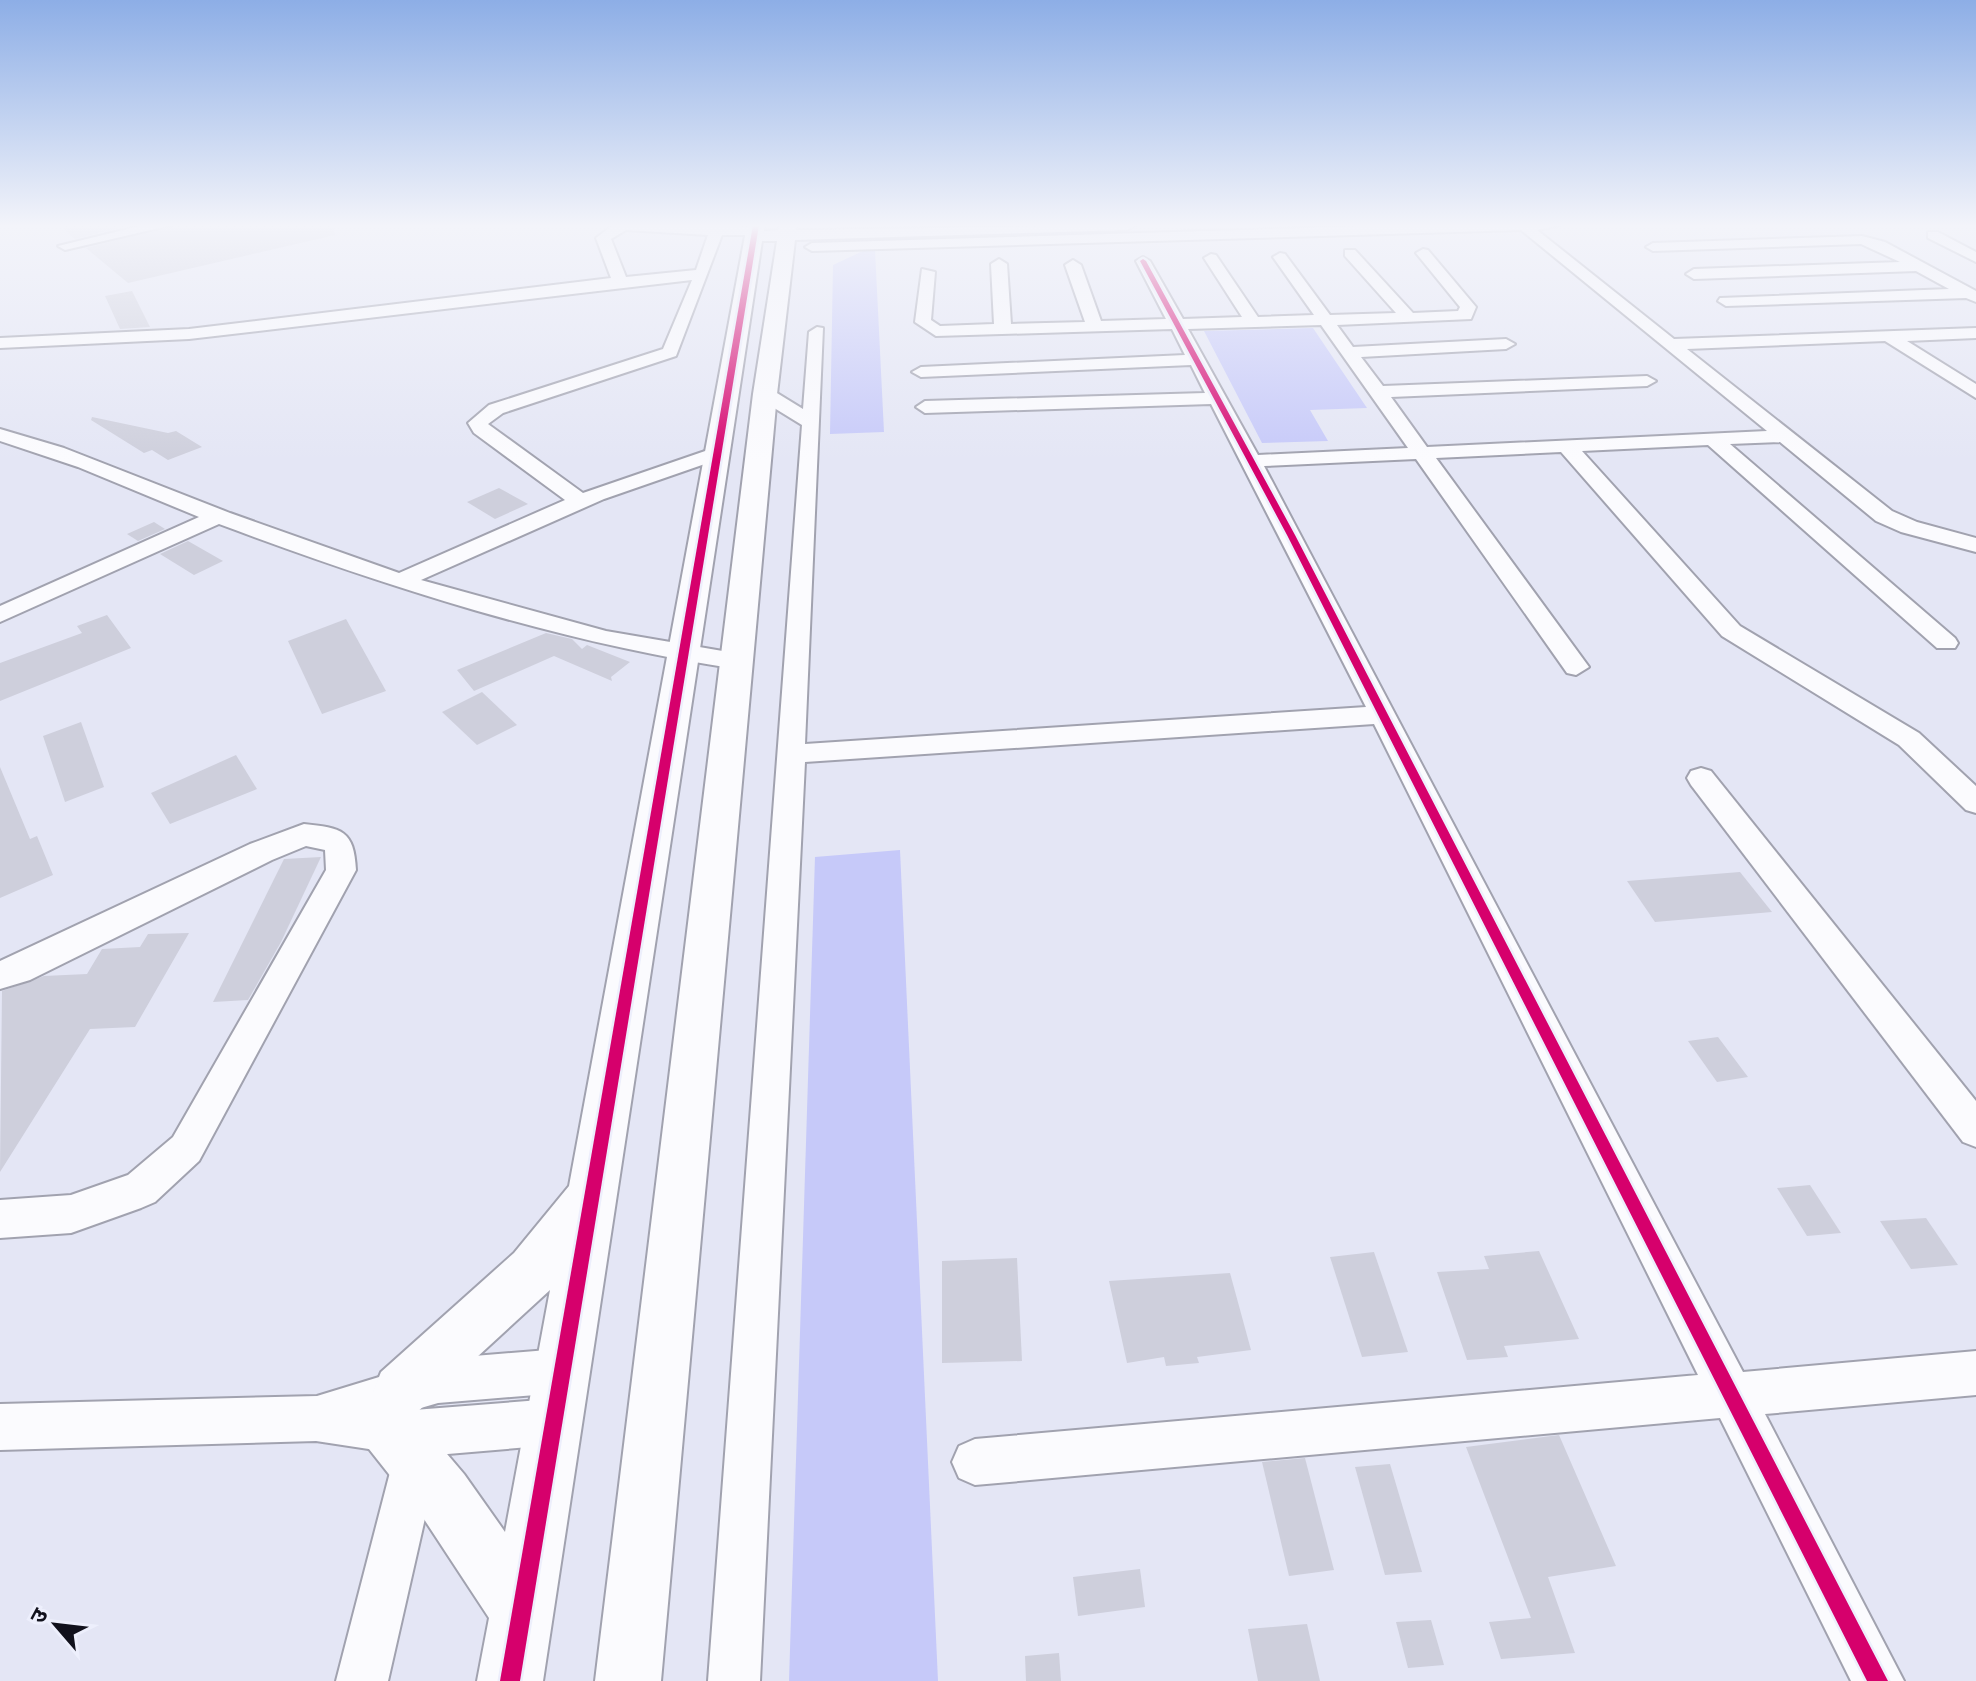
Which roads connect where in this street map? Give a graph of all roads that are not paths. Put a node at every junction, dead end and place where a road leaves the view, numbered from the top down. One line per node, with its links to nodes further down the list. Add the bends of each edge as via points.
1 (440, 303): 23 (street, via 186,335)
2 (690, 303): 43 (street, via 670,352 496,409 478,423)
3 (749, 303): 40 (street)
4 (764, 303): 32 (street)
5 (924, 303): 18 (street, via 928,329)
6 (1001, 303): 18 (street)
7 (1087, 303): 19 (street)
8 (1166, 303): 17 (street)
9 (1241, 303): 16 (street)
10 (1313, 303): 15 (street)
11 (1396, 303): 14 (street)
12 (1465, 303): 14 (street, via 1465,316)
13 (1620, 303): 25 (street)
14 (1409, 318): 15 (street)
15 (1326, 321): 16 (street); 26 (street)
16 (1254, 323): 17 (street)
17 (1178, 326): 19 (street); 27 (street)
18 (1003, 329): 19 (street)
19 (1096, 329)
20 (817, 332): 35 (street)
21 (1976, 333): 22 (street)
22 (1888, 336): 25 (street); 31 (street)
23 (0, 343)
24 (1506, 344): 26 (street)
25 (1670, 344): 37 (street)
26 (1349, 352): 30 (street)
27 (1196, 360): 28 (street); 33 (street)
28 (921, 372)
29 (1647, 381): 30 (street)
30 (1378, 392): 41 (street)
31 (1976, 392)
32 (765, 394): 35 (street); 50 (street)
33 (1216, 398): 34 (street); 42 (street)
34 (925, 407)
35 (811, 422): 53 (street)
36 (0, 435): 44 (street, via 58,450)
37 (1783, 436): 38 (street); 45 (street, via 1884,516)
38 (1712, 439): 39 (street); 48 (street)
39 (1566, 446): 41 (street); 55 (street, via 1731,631 1909,739)
40 (718, 453): 43 (street); 49 (street)
41 (1422, 453): 42 (street); 51 (street)
42 (1251, 461): 52 (street)
43 (581, 501): 46 (street)
44 (219, 516): 46 (street); 47 (street)
45 (1976, 545)
46 (400, 581): 49 (street)
47 (0, 615)
48 (1946, 643)
49 (683, 655): 50 (street); 58 (street)
50 (737, 661): 70 (street)
51 (1576, 667)
52 (1383, 715): 53 (street); 62 (street)
53 (791, 754): 71 (street)
54 (1701, 778): 57 (street)
55 (1976, 803)
56 (0, 975): 59 (street, via 304,835 340,845 341,870 186,1149 141,1189 71,1214)
57 (1976, 1130)
58 (590, 1199): 60 (street); 65 (street)
59 (0, 1219)
60 (560, 1371): 63 (street); 65 (street, via 438,1381)
61 (1976, 1373): 62 (street)
62 (1732, 1397): 66 (street); 72 (street)
63 (553, 1422): 65 (street, via 419,1434); 67 (street)
64 (0, 1427): 65 (street, via 316,1418)
65 (402, 1428): 67 (street); 68 (street)
66 (975, 1462)
67 (522, 1612): 69 (street)
68 (362, 1681)
69 (510, 1681)
70 (628, 1681)
71 (734, 1681)
72 (1878, 1681)

